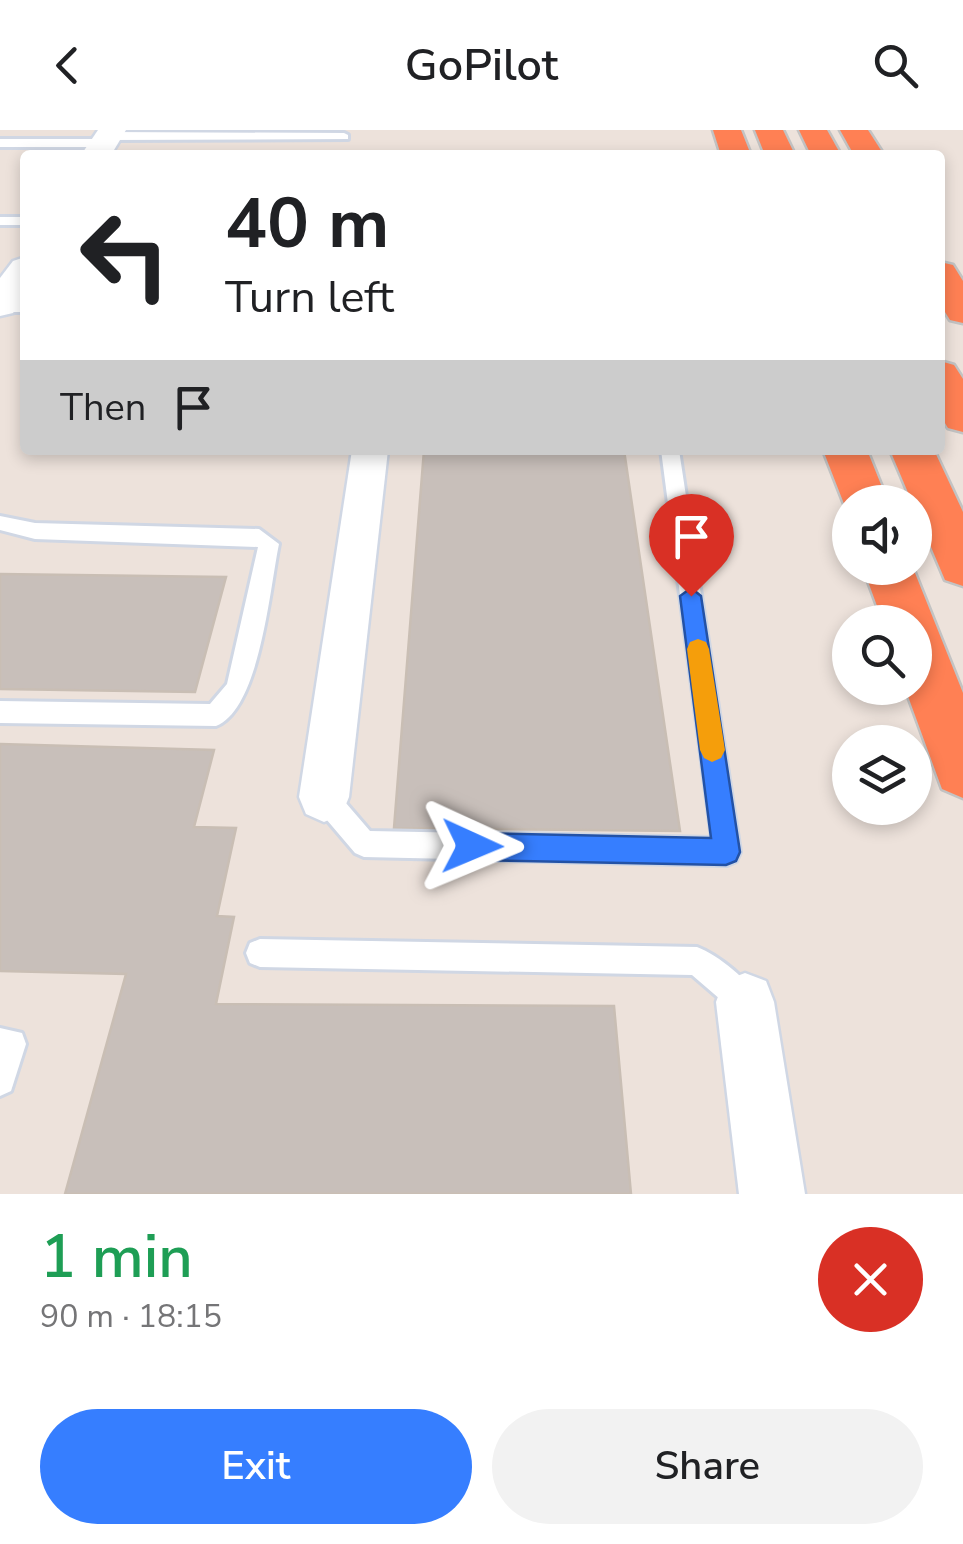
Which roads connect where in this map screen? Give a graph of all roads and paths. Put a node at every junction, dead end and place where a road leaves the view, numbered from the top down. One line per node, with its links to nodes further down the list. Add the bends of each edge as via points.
1 (344, 137): 2 (lane)
2 (105, 141): 3 (lane)
3 (0, 143)
4 (20, 277): 6 (main road)
5 (945, 282): 8 (highway)
6 (6, 304)
7 (945, 309): 9 (highway)
8 (963, 312)
9 (963, 330)
10 (945, 384): 11 (highway)
11 (963, 418)
12 (369, 455): 22 (street)
13 (671, 455): 22 (lane, via 726,852 364,844)
14 (847, 455): 16 (highway)
15 (914, 455): 18 (highway)
16 (858, 485)
17 (0, 523): 20 (lane, via 35,532 259,537 268,544 238,688 216,715)
18 (963, 566)
19 (932, 686): 21 (highway)
20 (0, 712)
21 (963, 769)
22 (324, 797)
23 (260, 953): 24 (lane, via 697,961)
24 (744, 1002): 27 (street)
25 (0, 1043): 26 (lane, via 11,1044)
26 (0, 1080)
27 (772, 1194)

